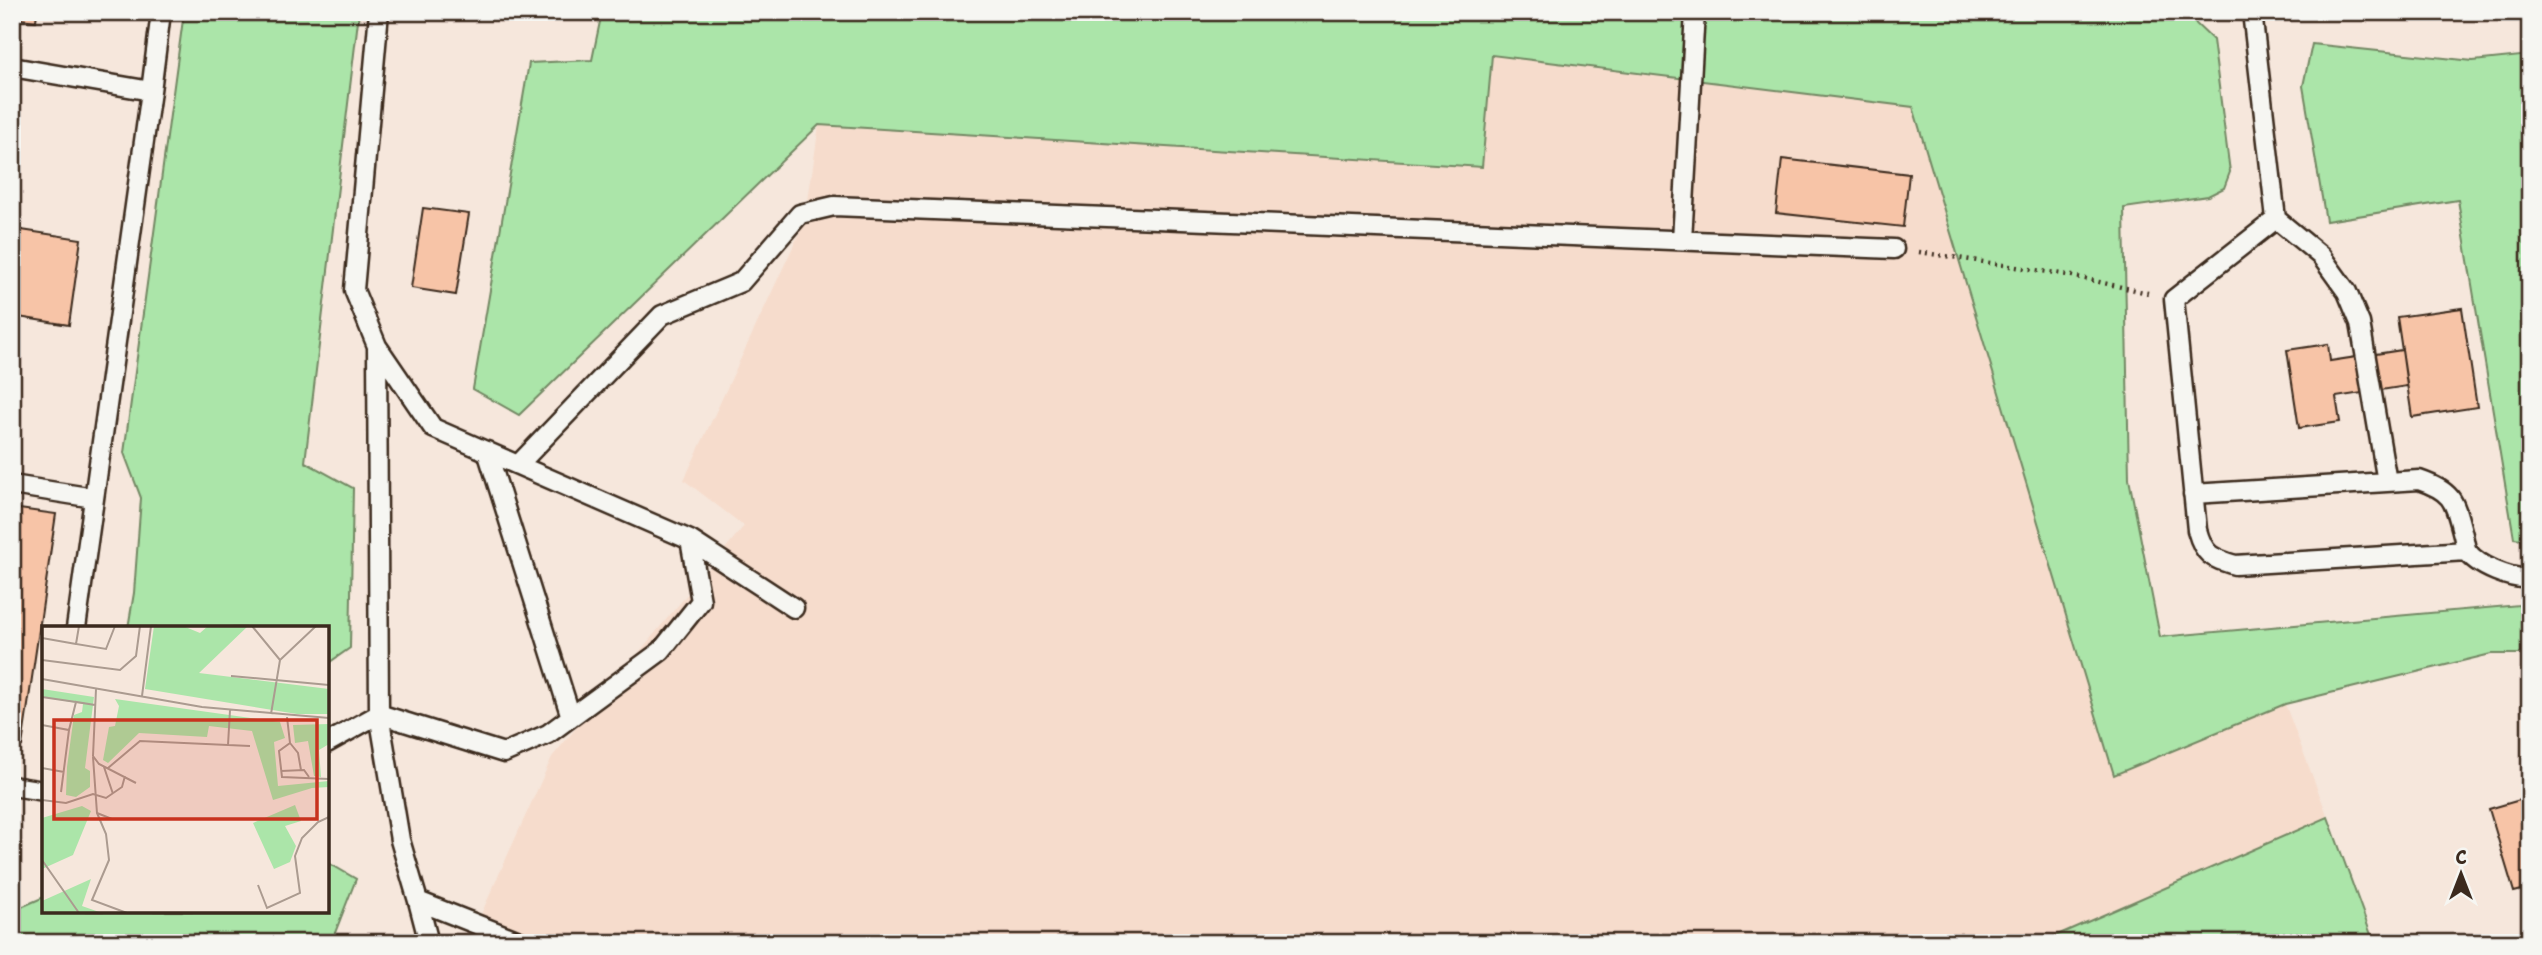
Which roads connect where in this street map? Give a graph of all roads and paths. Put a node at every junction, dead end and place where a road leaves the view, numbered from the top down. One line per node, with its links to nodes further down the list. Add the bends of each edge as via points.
1 (161, 12): 6 (lane)
2 (379, 12): 11 (lane, via 354,290)
3 (1695, 12): 8 (lane)
4 (2252, 12): 7 (lane)
5 (12, 67): 6 (lane)
6 (151, 92): 17 (lane)
7 (2276, 219): 10 (lane); 14 (lane, via 2321,256 2347,292 2360,323)
8 (1682, 240): 9 (lane); 13 (lane, via 834,206 800,214 741,282 663,315)
9 (1894, 249): 10 (path, via 2068,275)
10 (2174, 299): 16 (lane)
11 (377, 346): 12 (lane, via 433,428); 23 (lane)
12 (487, 451): 13 (lane); 24 (lane)
13 (518, 465): 18 (lane)
14 (2387, 482): 16 (lane); 19 (lane, via 2419,480 2440,488 2455,504)
15 (12, 485): 17 (lane)
16 (2193, 494): 19 (lane, via 2202,547 2213,559 2235,565)
17 (94, 498): 22 (lane)
18 (690, 540): 21 (lane); 24 (lane, via 701,601 661,651)
19 (2467, 551): 20 (lane, via 2490,569 2518,579)
20 (2530, 578)
21 (794, 608)
22 (76, 626)
23 (379, 714): 24 (lane, via 504,753 548,734); 25 (lane); 28 (lane, via 400,840)
24 (571, 717)
25 (329, 742)
26 (12, 786): 27 (lane)
27 (42, 791)
28 (418, 901): 29 (lane); 30 (lane)
29 (429, 943)
30 (524, 943)

